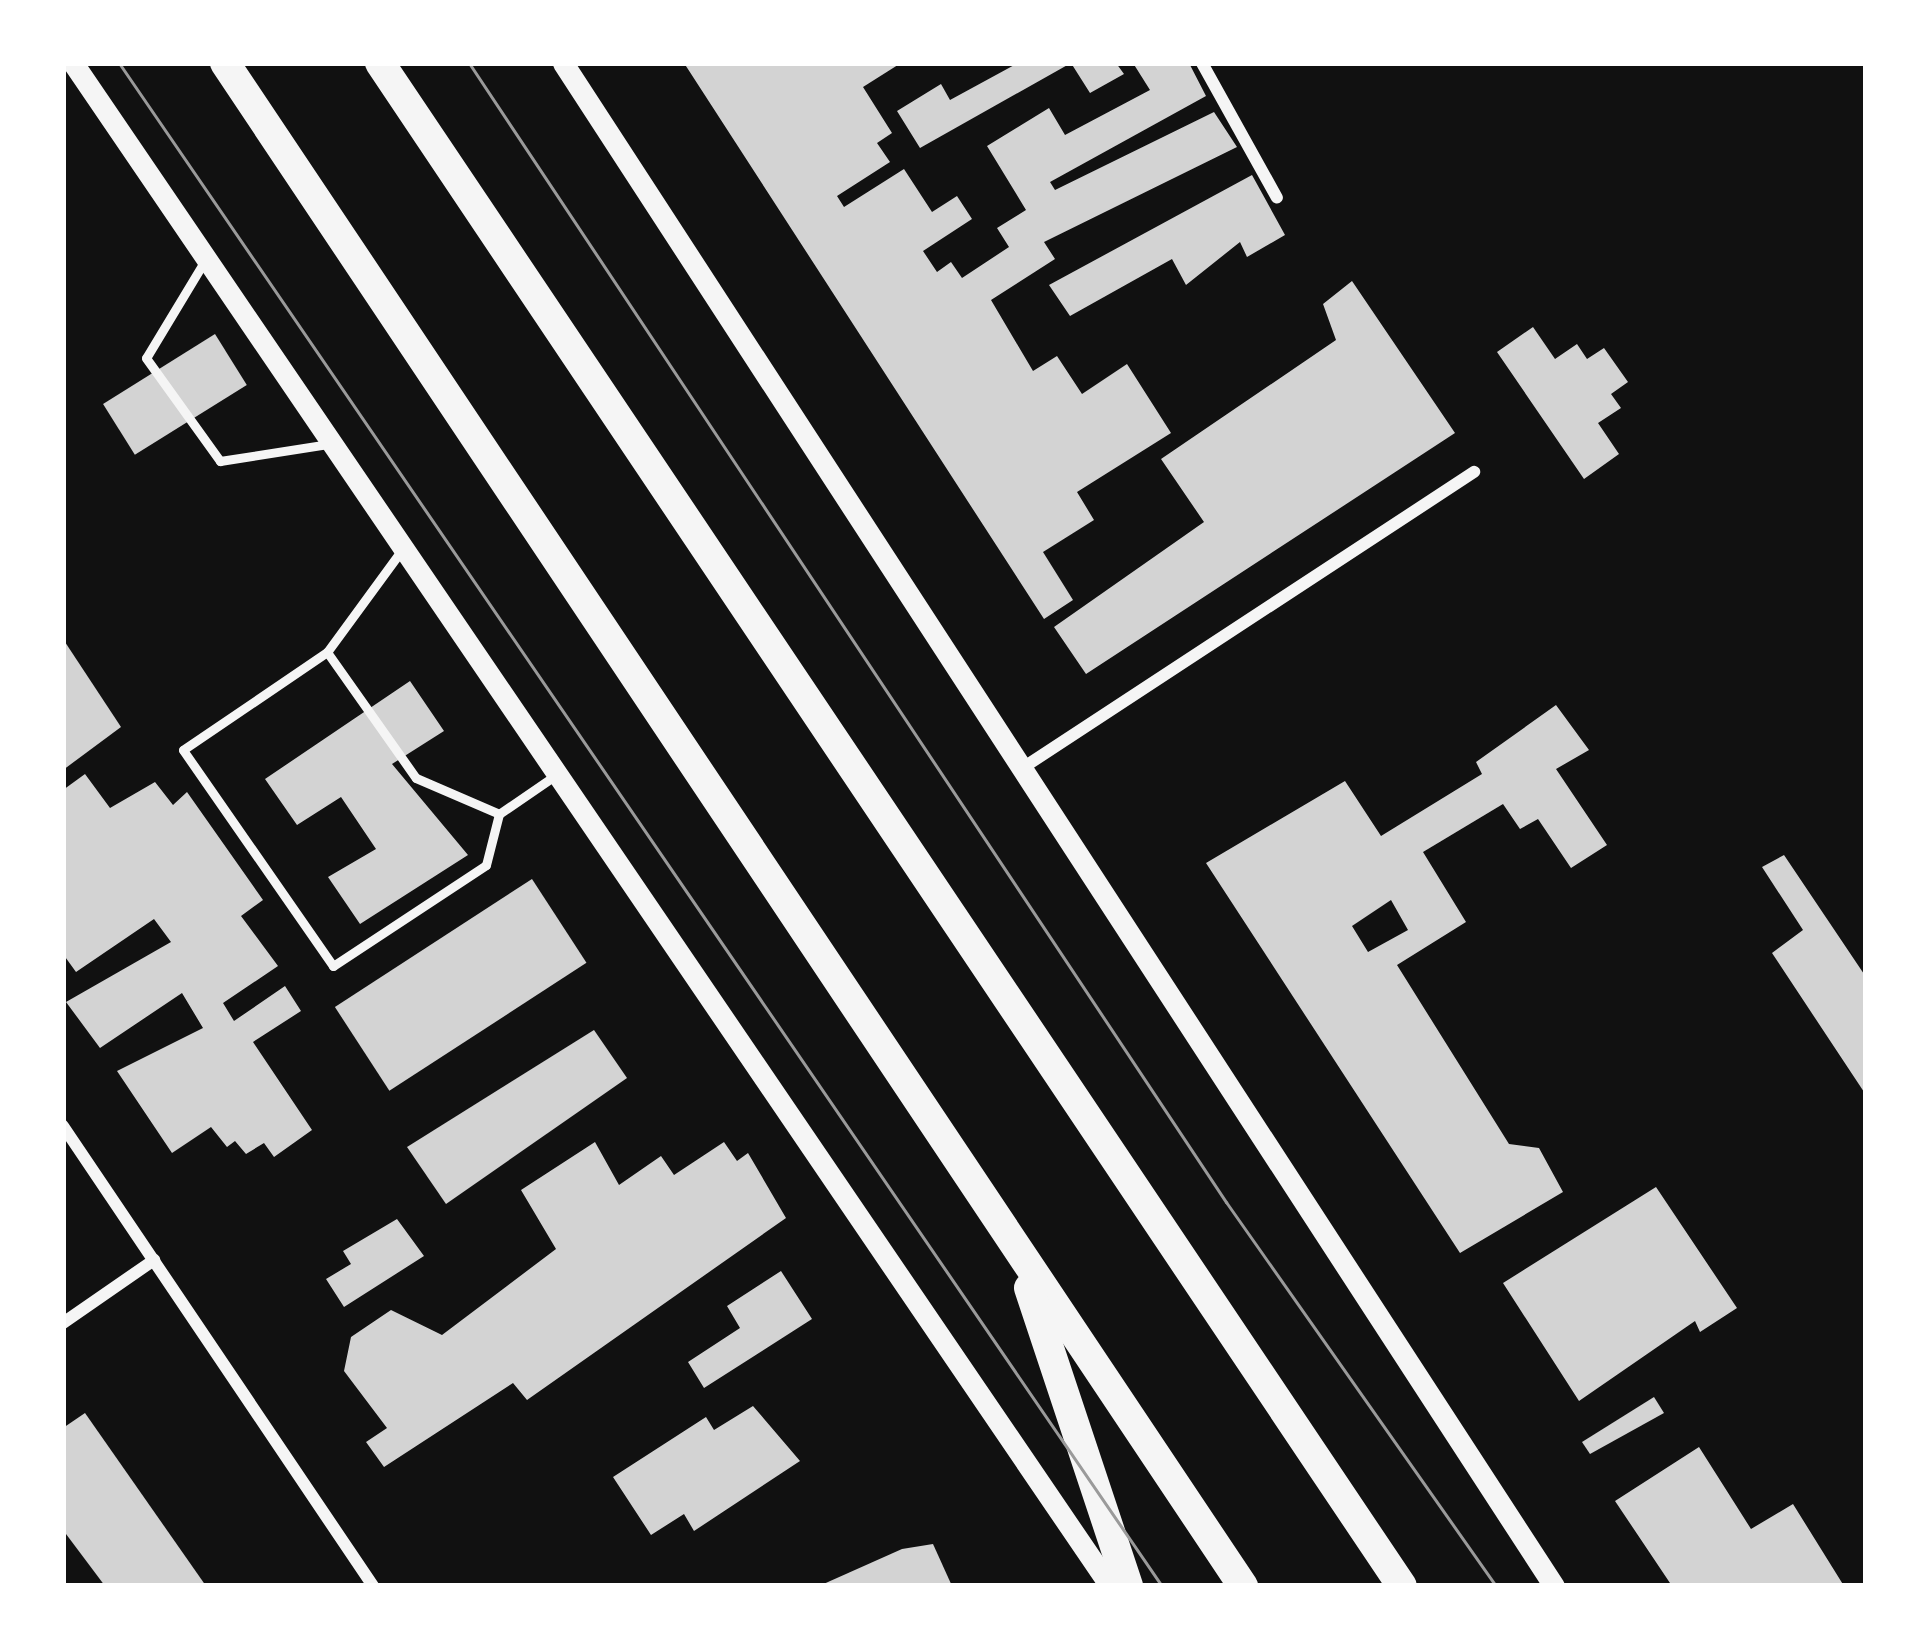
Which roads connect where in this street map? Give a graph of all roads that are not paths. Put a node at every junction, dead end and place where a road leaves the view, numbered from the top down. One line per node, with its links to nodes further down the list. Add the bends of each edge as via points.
1 (73, 63): 7 (street)
2 (225, 63): 18 (main road)
3 (380, 63): 25 (main road)
4 (563, 63): 14 (street)
5 (1202, 63): 8 (street)
6 (63, 86): 7 (street)
7 (99, 101): 9 (street)
8 (1277, 198)
9 (207, 257): 10 (street); 10 (lane, via 146,358 220,461)
10 (333, 443): 12 (street)
11 (1474, 472): 14 (street)
12 (405, 547): 13 (lane); 15 (street)
13 (327, 652): 16 (lane, via 416,778); 16 (lane, via 183,750 333,966 486,865)
14 (1021, 769): 26 (street)
15 (559, 773): 16 (lane); 22 (street)
16 (499, 814)
17 (63, 1126): 19 (street)
18 (1018, 1254): 23 (main road); 24 (main road)
19 (154, 1260): 20 (street); 21 (street)
20 (63, 1323)
21 (374, 1586)
22 (1109, 1586)
23 (1128, 1586)
24 (1243, 1586)
25 (1402, 1586)
26 (1554, 1586)

